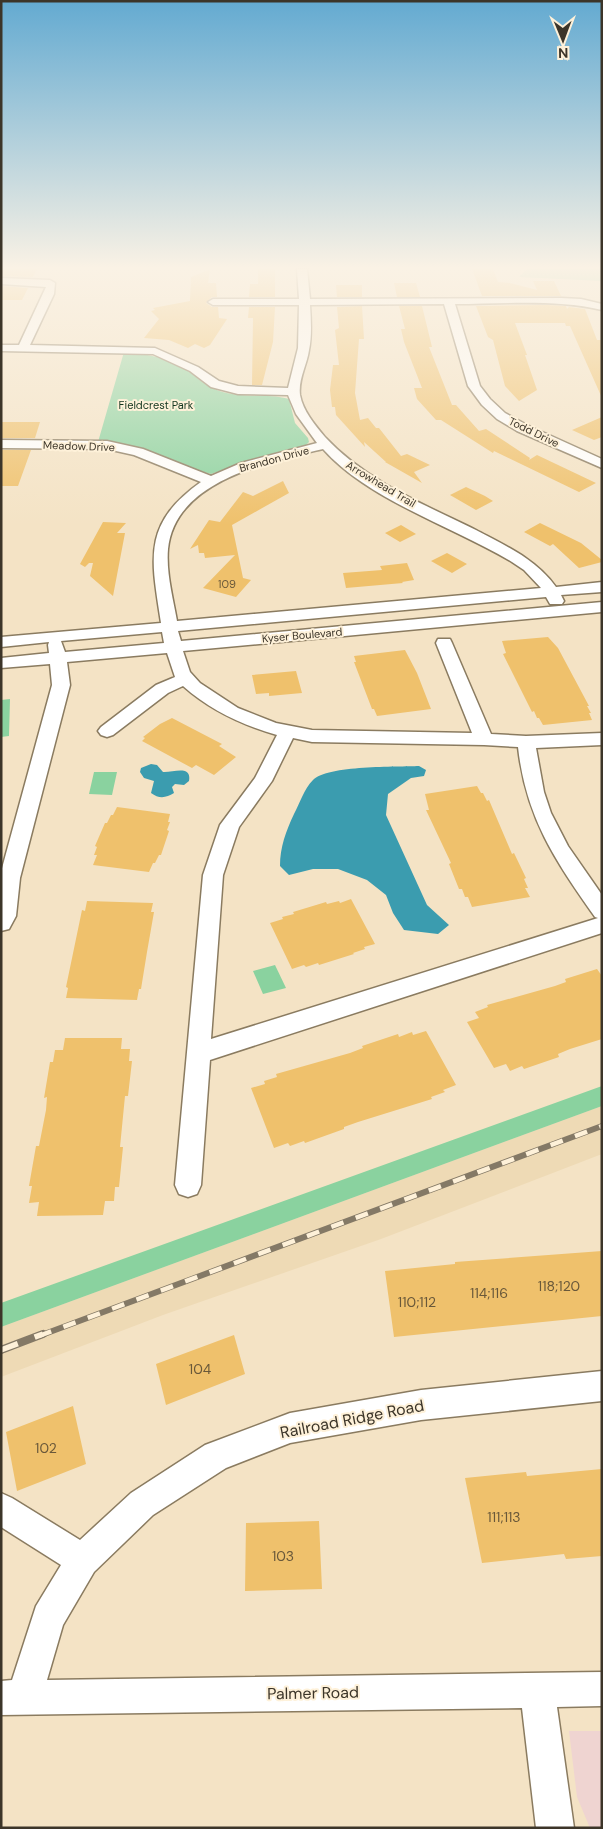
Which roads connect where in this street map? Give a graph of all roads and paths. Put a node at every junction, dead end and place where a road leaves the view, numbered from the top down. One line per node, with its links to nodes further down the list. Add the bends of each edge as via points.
1 (162, 354): 4 (street, via 194,369 215,384 238,390)
2 (303, 354): 4 (street)
3 (465, 354): 7 (street, Todd Drive, via 474,386 501,416)
4 (294, 392): 6 (street, Arrowhead Trail, via 307,422)
5 (1, 444): 8 (street, Meadow Drive, via 107,445 138,452)
6 (325, 445): 8 (street, Brandon Drive, via 260,461); 10 (street, Arrowhead Trail, via 346,465 397,495 520,559 539,574)
7 (602, 463)
8 (210, 481): 13 (street, Brandon Drive, via 179,507 165,526 160,550)
9 (602, 587): 10 (street, Kyser Boulevard)
10 (552, 592): 12 (street, Arrowhead Trail); 13 (street, Kyser Boulevard)
11 (602, 607): 12 (street, Kyser Boulevard)
12 (560, 610): 17 (street, Kyser Boulevard)
13 (169, 627): 14 (street, Kyser Boulevard); 17 (street, Brandon Drive)
14 (55, 638): 15 (street, Kyser Boulevard); 18 (street)
15 (1, 642)
16 (444, 644): 23 (street)
17 (174, 647): 18 (street, Kyser Boulevard); 20 (street, Brandon Drive)
18 (57, 658): 19 (street, Kyser Boulevard); 26 (street, via 61,685)
19 (1, 663)
20 (185, 679): 21 (street, via 162,689); 22 (street, via 220,705 252,722)
21 (107, 731)
22 (287, 732): 23 (street, via 322,736); 30 (street, via 263,781 230,825 213,876)
23 (484, 739): 25 (street)
24 (602, 739): 25 (street)
25 (526, 742): 27 (street, via 531,779 544,822 556,845)
26 (6, 878): 28 (street, via 5,916)
27 (602, 911)
28 (1, 923)
29 (602, 925): 30 (street)
30 (199, 1053): 31 (street)
31 (188, 1184)
32 (602, 1386): 34 (street, Railroad Ridge Road, via 421,1405 290,1428 216,1456 142,1504)
33 (1, 1509): 34 (street)
34 (82, 1560): 37 (street, Railroad Ridge Road, via 48,1618)
35 (602, 1689): 36 (street, Palmer Road)
36 (537, 1690): 37 (street, Palmer Road); 38 (street)
37 (12, 1698)
38 (555, 1828)

